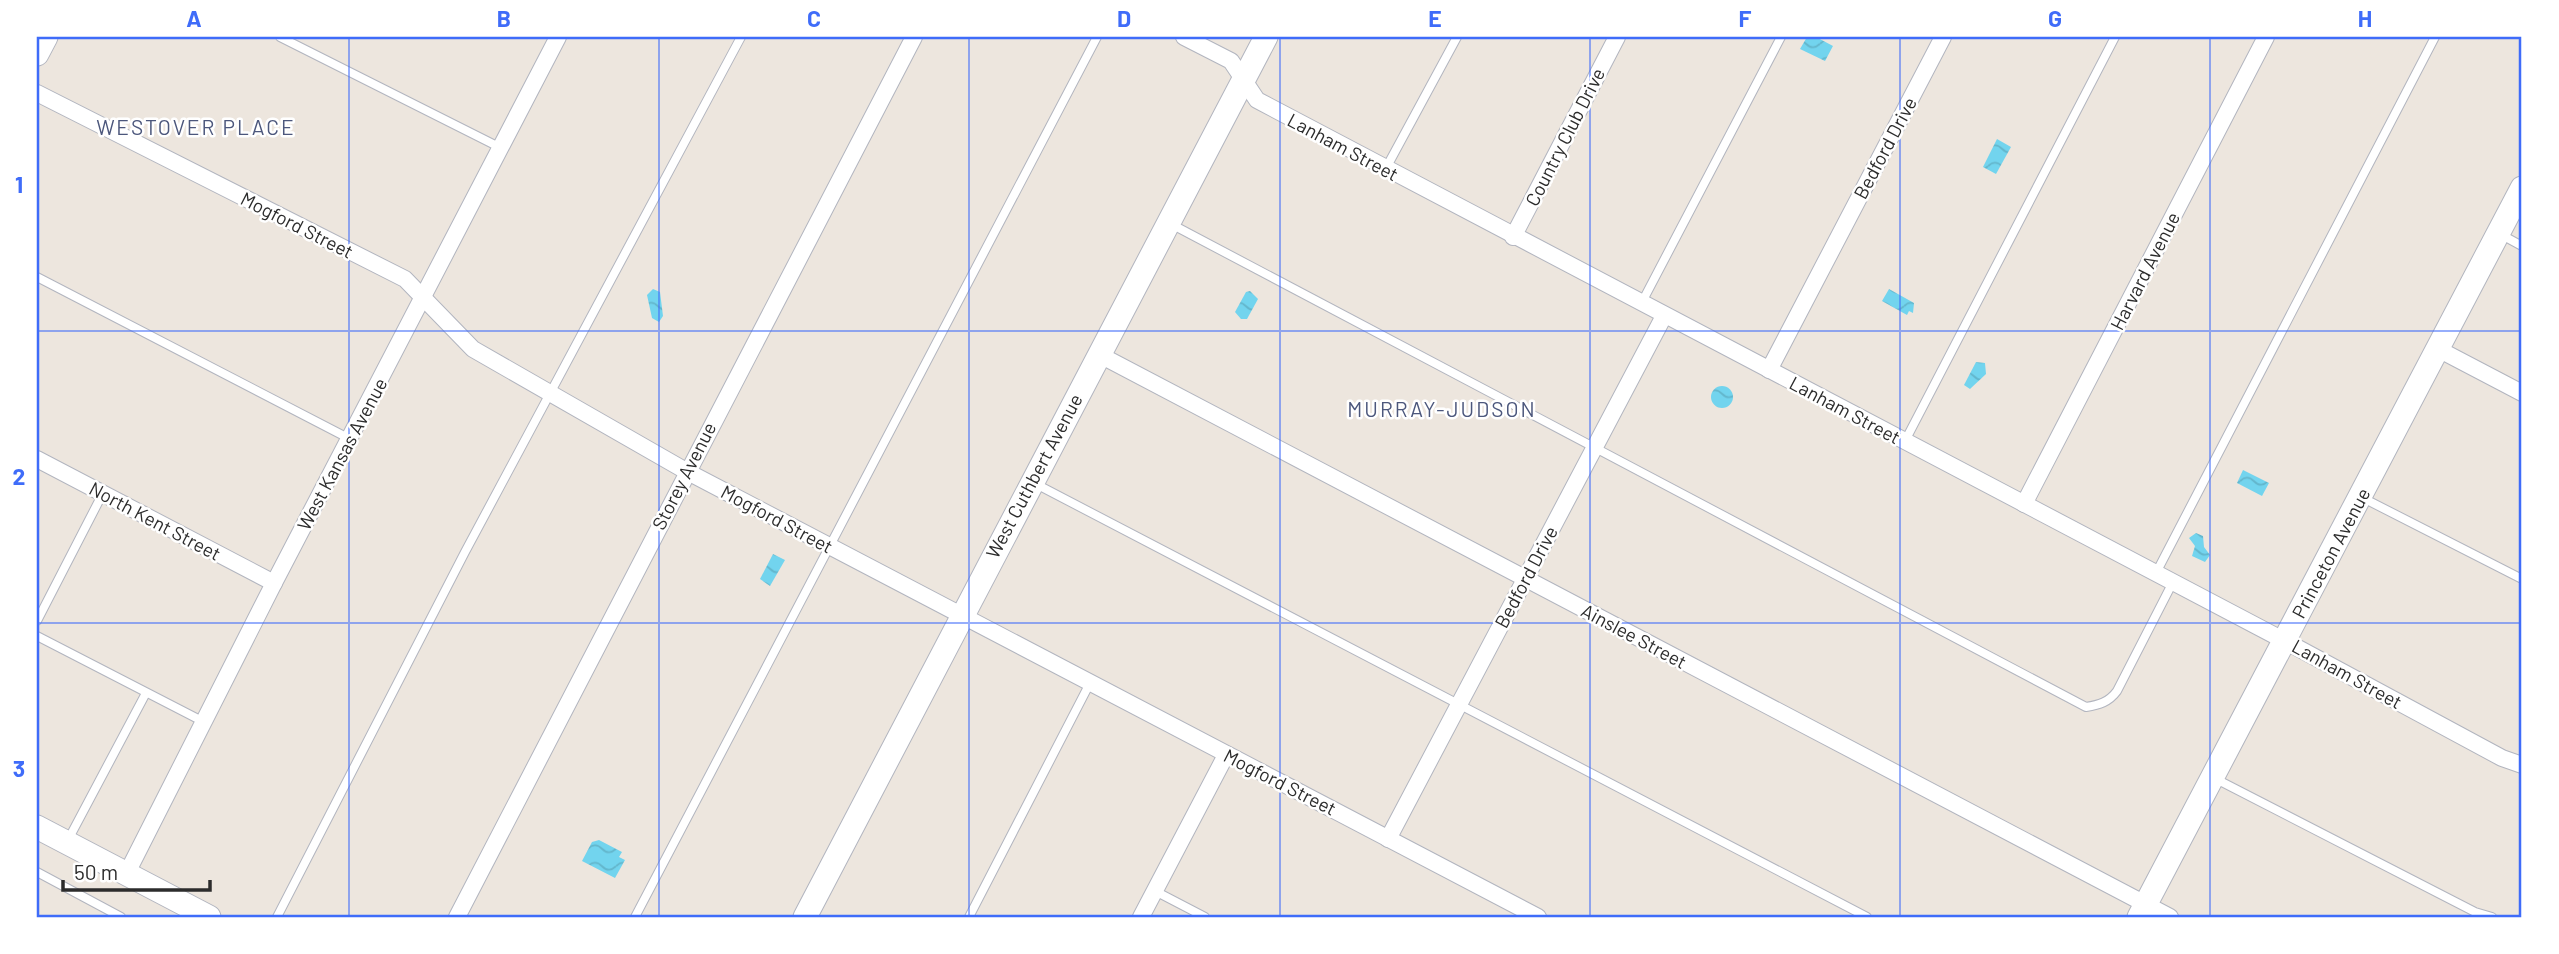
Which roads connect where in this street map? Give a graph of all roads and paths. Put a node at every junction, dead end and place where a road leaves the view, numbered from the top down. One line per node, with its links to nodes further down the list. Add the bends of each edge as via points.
1 (46, 37): 16 (street)
2 (280, 37): 19 (lane)
3 (558, 37): 19 (street, West Kansas Avenue)
4 (741, 37): 34 (lane)
5 (914, 37): 39 (street, Storey Avenue)
6 (1097, 37): 44 (lane)
7 (1184, 37): 17 (street, Lanham Street, via 1231,61)
8 (1266, 37): 17 (street, West Cuthbert Avenue)
9 (1457, 37): 20 (lane)
10 (1618, 37): 24 (street, Country Club Drive)
11 (1781, 37): 28 (lane)
12 (1943, 37): 32 (street, Bedford Drive)
13 (2115, 37): 36 (lane)
14 (2266, 37): 43 (street, Harvard Avenue)
15 (2435, 37): 45 (lane)
16 (37, 54)
17 (1243, 80): 20 (street, Lanham Street, via 1257,100); 22 (street, West Cuthbert Avenue)
18 (37, 93): 27 (street, Mogford Street, via 405,279)
19 (501, 148): 27 (street, West Kansas Avenue)
20 (1385, 170): 24 (street, Lanham Street)
21 (2522, 188): 23 (street, Princeton Avenue)
22 (1168, 222): 31 (street, West Cuthbert Avenue); 37 (lane)
23 (2499, 233): 25 (lane); 30 (street, Princeton Avenue)
24 (1513, 237): 28 (street, Lanham Street)
25 (2522, 246)
26 (37, 277): 35 (lane)
27 (424, 298): 34 (street, Mogford Street, via 473,349); 35 (street, West Kansas Avenue)
28 (1640, 304): 29 (street, Lanham Street)
29 (1664, 316): 32 (street, Lanham Street); 37 (street, Bedford Drive)
30 (2438, 349): 33 (street); 42 (street, Princeton Avenue)
31 (1098, 354): 40 (street, West Cuthbert Avenue); 46 (street, Ainslee Street)
32 (1769, 370): 36 (street, Lanham Street)
33 (2522, 393)
34 (552, 394): 39 (street, Mogford Street); 71 (lane)
35 (350, 439): 49 (street, West Kansas Avenue)
36 (1904, 441): 43 (street, Lanham Street)
37 (1594, 447): 46 (street, Bedford Drive); 48 (lane, via 2086,707 2099,705 2118,691)
38 (38, 463): 41 (street, North Kent Street)
39 (686, 471): 44 (street, Mogford Street); 72 (street, Storey Avenue)
40 (1031, 482): 50 (street, West Cuthbert Avenue); 56 (lane)
41 (103, 493): 49 (street, North Kent Street); 51 (lane)
42 (2360, 497): 47 (lane); 53 (street, Princeton Avenue)
43 (2024, 504): 45 (street, Lanham Street)
44 (829, 546): 50 (street, Mogford Street); 73 (lane)
45 (2156, 573): 48 (street, Lanham Street)
46 (1525, 579): 56 (street, Bedford Drive); 67 (street, Ainslee Street)
47 (2522, 579)
48 (2173, 582): 53 (street, Lanham Street)
49 (274, 583): 57 (street, West Kansas Avenue)
50 (962, 615): 54 (street, Mogford Street); 74 (street, West Cuthbert Avenue)
51 (37, 621)
52 (37, 636): 55 (lane)
53 (2285, 640): 59 (street, Lanham Street); 60 (street, Princeton Avenue)
54 (1090, 683): 58 (street, Mogford Street); 75 (lane)
55 (146, 693): 57 (lane); 63 (lane)
56 (1459, 705): 62 (street, Bedford Drive); 79 (lane)
57 (204, 722): 65 (street, West Kansas Avenue)
58 (1226, 755): 62 (street, Mogford Street); 66 (street)
59 (2522, 765)
60 (2213, 777): 67 (street, Princeton Avenue); 81 (lane, via 2442,896)
61 (37, 827): 63 (street)
62 (1388, 839): 78 (street, Mogford Street)
63 (67, 842): 65 (street)
64 (37, 872): 69 (lane)
65 (127, 873): 68 (street)
66 (1155, 891): 76 (street); 77 (lane)
67 (2143, 911): 80 (street, Ainslee Street)
68 (186, 912): 70 (street)
69 (121, 917)
70 (209, 917)
71 (277, 917)
72 (457, 917)
73 (635, 917)
74 (805, 917)
75 (969, 917)
76 (1141, 917)
77 (1205, 917)
78 (1538, 917)
79 (1867, 917)
80 (2170, 917)
81 (2492, 917)

